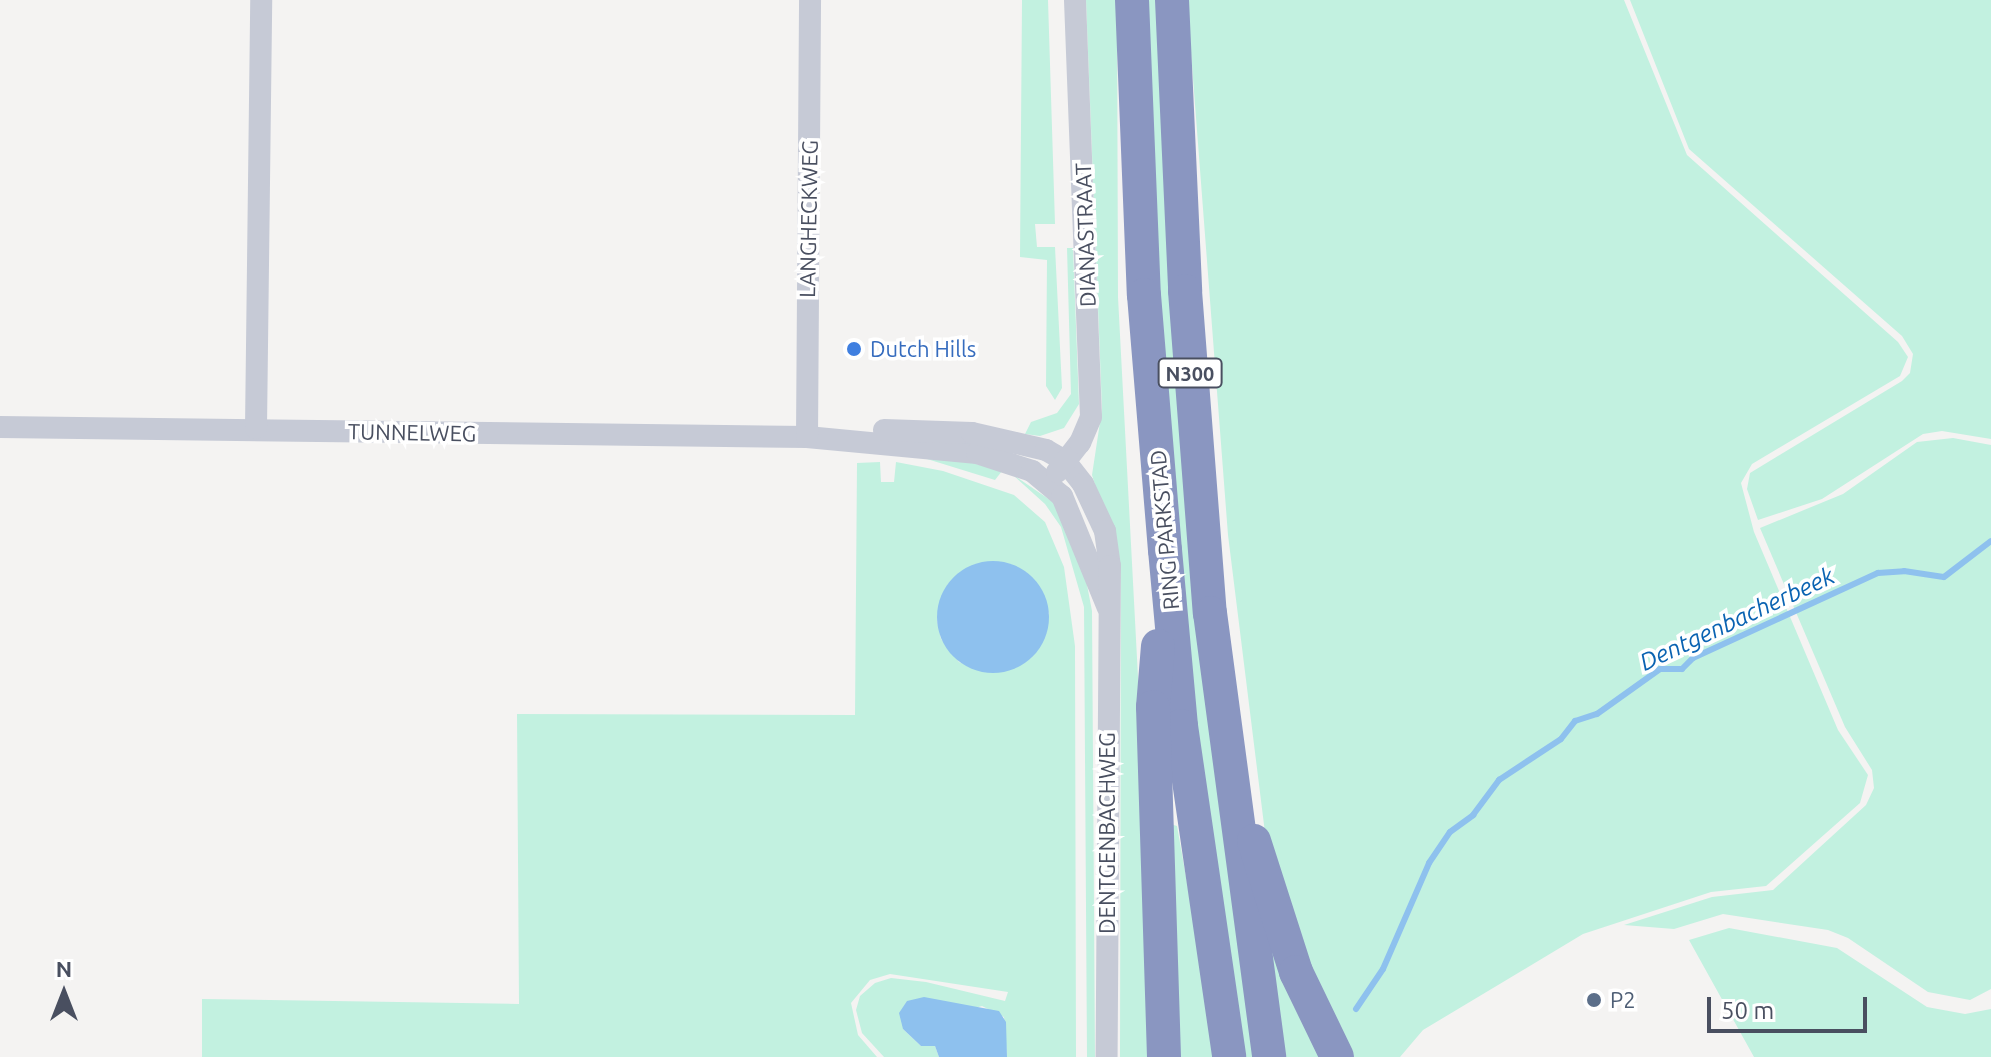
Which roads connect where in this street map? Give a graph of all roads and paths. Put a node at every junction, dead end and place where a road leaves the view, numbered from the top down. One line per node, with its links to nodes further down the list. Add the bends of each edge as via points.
1 (261, 0): 7 (street)
2 (810, 0): 8 (street, LANGHECKWEG)
3 (1075, 0): 9 (street, DIANASTRAAT, via 1091,401 1086,432)
4 (1132, 0): 11 (highway, RING PARKSTAD / N300, via 1144,295)
5 (1172, 0): 13 (highway, RING PARKSTAD / N300, via 1193,415)
6 (0, 427): 7 (street, TUNNELWEG)
7 (256, 428): 8 (street, TUNNELWEG)
8 (816, 438): 9 (street, TUNNELWEG, via 849,430 972,433 1046,450); 10 (street, TUNNELWEG, via 977,453 1032,471)
9 (1065, 461): 10 (street); 12 (street, DENTGENBACHWEG, via 1083,484 1105,531)
10 (1050, 483): 12 (street, DENTGENBACHWEG, via 1075,520)
11 (1165, 550): 15 (highway, N300, via 1153,707); 16 (highway, RING PARKSTAD / N300, via 1183,740)
12 (1108, 608): 14 (street, DENTGENBACHWEG)
13 (1225, 744): 17 (highway, RING PARKSTAD / N300); 18 (highway, N300, via 1287,946)
14 (1107, 1057)
15 (1164, 1057)
16 (1229, 1057)
17 (1269, 1057)
18 (1337, 1057)

